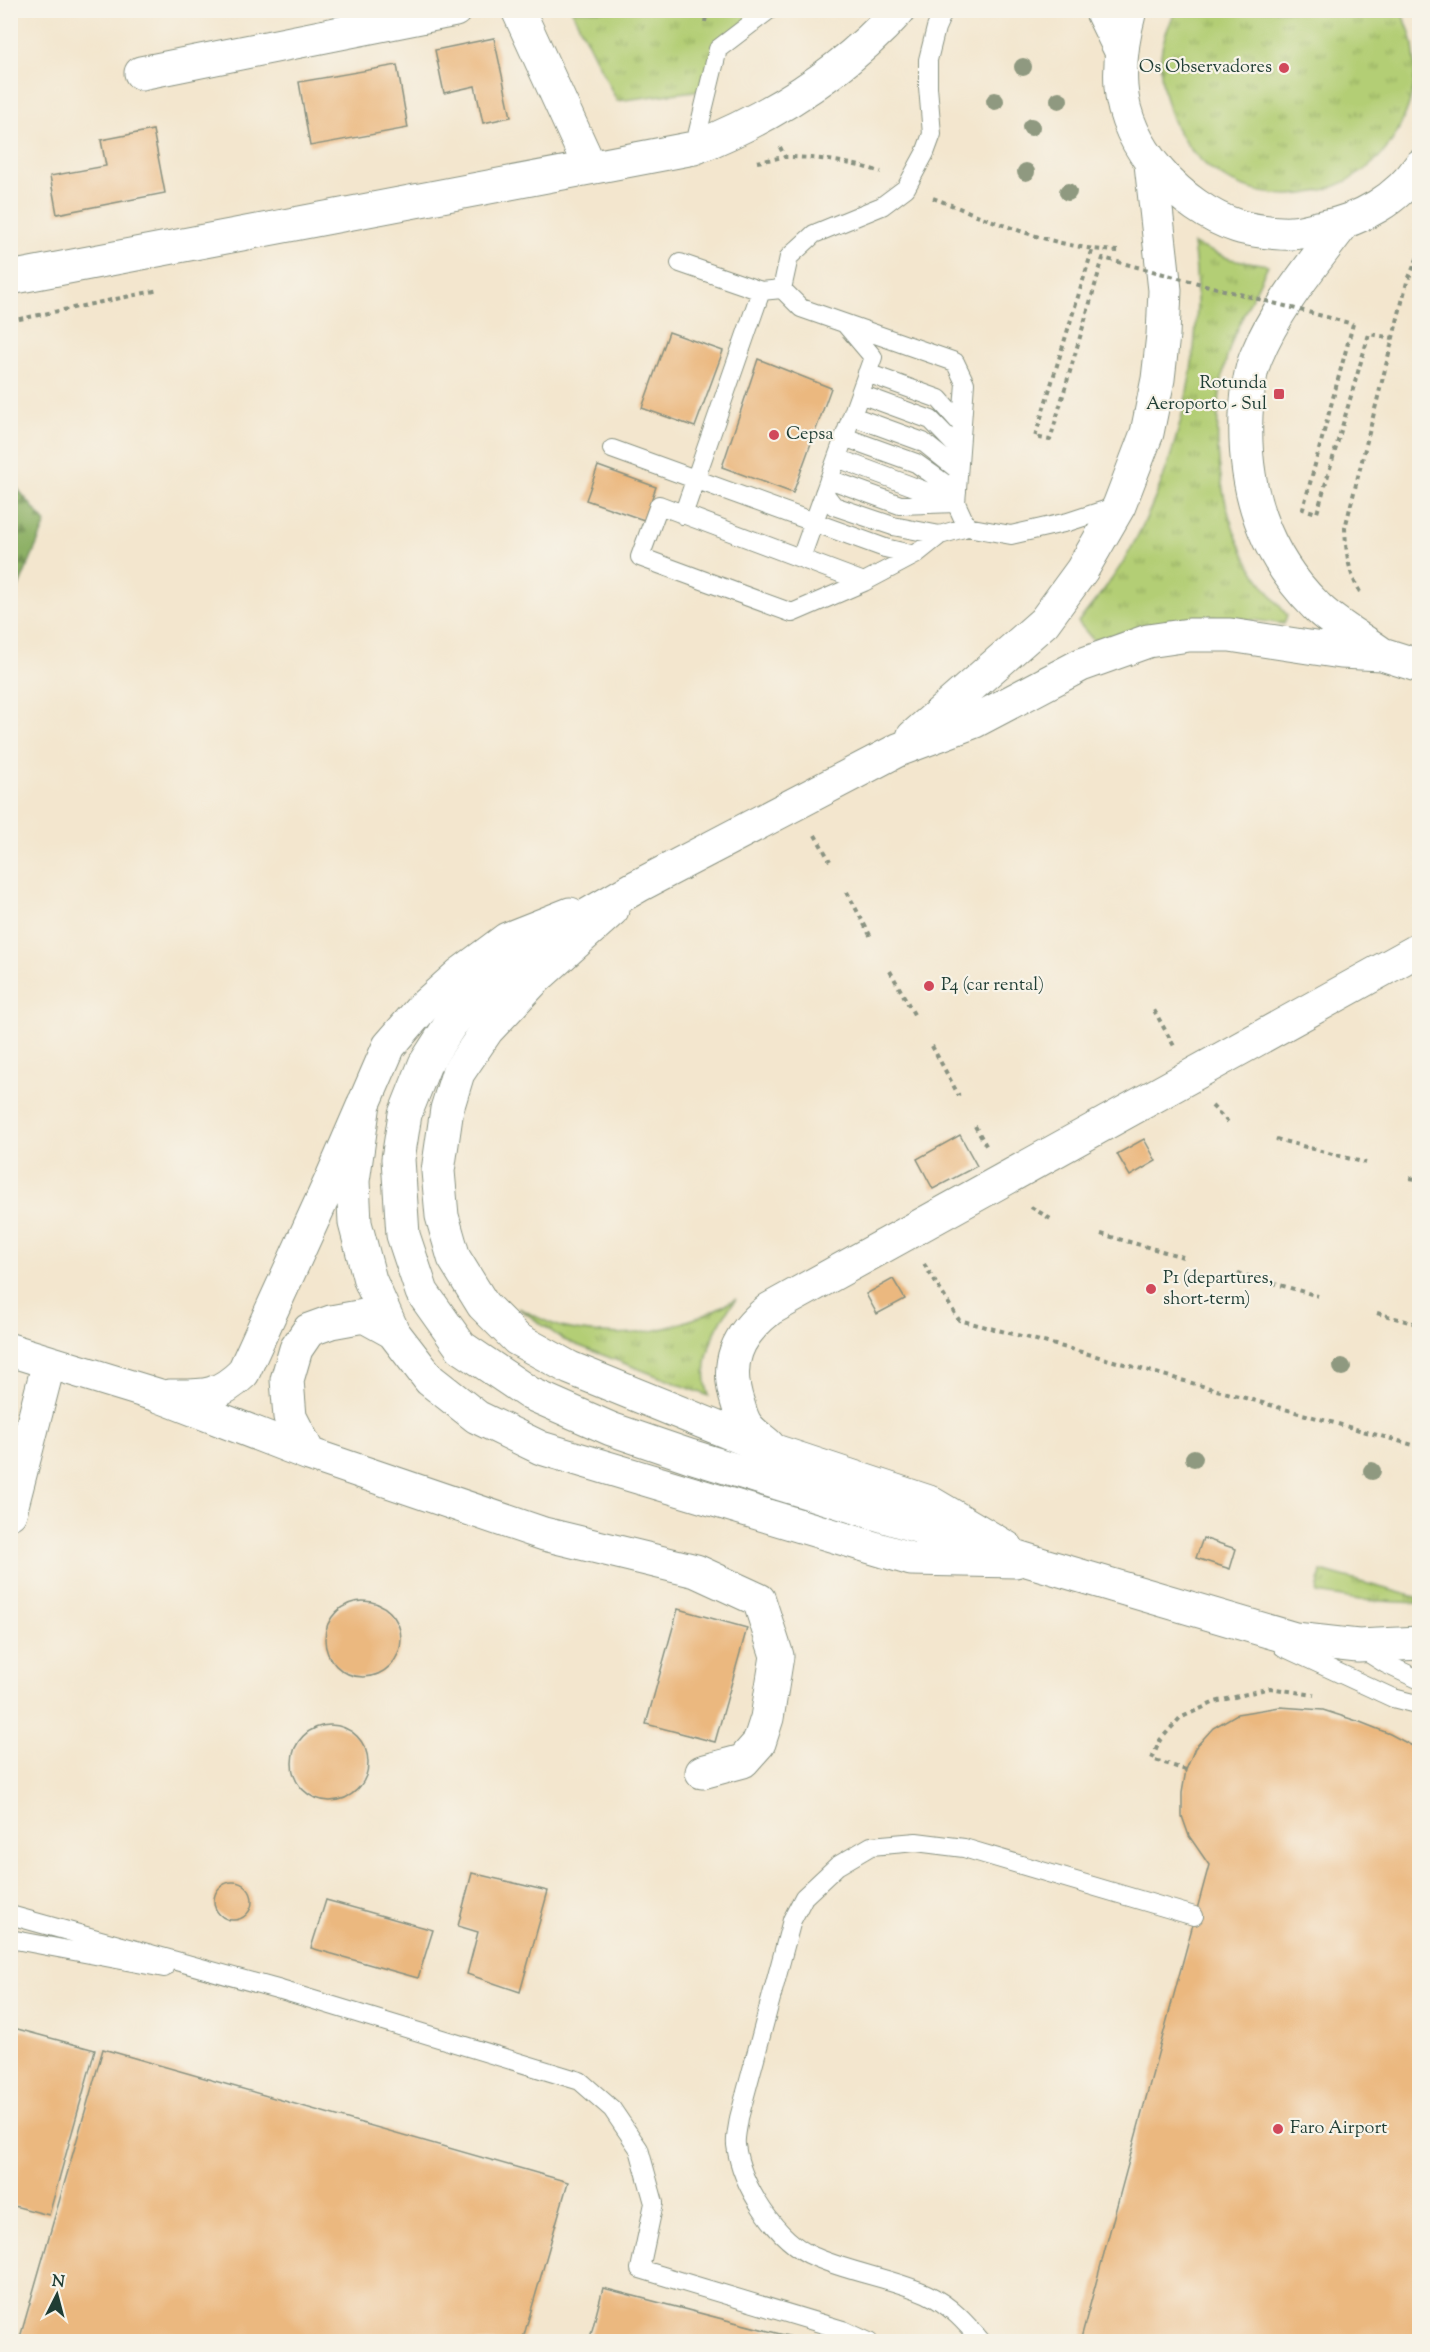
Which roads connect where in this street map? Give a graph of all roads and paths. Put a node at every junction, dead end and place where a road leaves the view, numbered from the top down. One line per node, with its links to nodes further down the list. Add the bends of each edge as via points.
1 (455, 10): 10 (street)
2 (518, 10): 13 (street)
3 (769, 10): 11 (lane, via 718,49)
4 (922, 10): 8 (street)
5 (944, 10): 20 (lane, via 928,60 932,134 906,188 882,206 814,234 789,257)
6 (1101, 10): 9 (street)
7 (1130, 10): 9 (street)
8 (889, 22): 11 (street, via 826,78 765,117)
9 (1120, 49): 12 (street, via 1121,89 1132,129)
10 (141, 73)
11 (694, 148): 13 (street)
12 (1151, 164): 15 (street, via 1189,202 1238,226 1290,233); 36 (street, via 1165,290 1163,335 1147,434)
13 (590, 167): 19 (street)
14 (1417, 173): 15 (street, via 1380,205)
15 (1343, 224): 45 (street, via 1280,312 1255,359 1247,400 1245,442 1250,490 1259,518 1265,536 1288,573 1317,608)
16 (1092, 251): 23 (path, bridge, via 1035,437 1050,440 1103,258 1353,324 1303,509 1317,513 1368,334)
17 (1419, 252): 23 (path)
18 (680, 263): 21 (lane)
19 (10, 278)
20 (782, 289): 21 (lane); 22 (lane, via 801,308)
21 (761, 291): 33 (lane)
22 (845, 324): 24 (lane, via 873,357); 27 (lane, via 955,362 965,383)
23 (1393, 338): 44 (path, via 1345,528 1352,580)
24 (867, 373): 25 (lane); 27 (lane, via 939,399)
25 (860, 394): 26 (lane); 30 (lane, via 931,420)
26 (852, 416): 28 (lane); 32 (lane, via 923,442)
27 (962, 425): 30 (lane)
28 (844, 437): 31 (lane); 35 (lane, via 916,463)
29 (612, 449): 33 (lane)
30 (960, 450): 32 (lane)
31 (837, 458): 34 (lane); 35 (lane)
32 (958, 470): 35 (lane)
33 (695, 479): 37 (lane); 38 (lane)
34 (827, 486): 35 (lane, via 900,505); 38 (lane); 40 (lane, via 834,506 893,526)
35 (956, 498): 39 (lane)
36 (1119, 506): 39 (lane, via 1011,535); 47 (street, via 1082,570 1044,622)
37 (683, 515): 42 (lane); 43 (lane, via 659,506 640,557 792,613)
38 (814, 521): 41 (lane); 42 (lane)
39 (967, 527): 40 (lane)
40 (940, 535): 41 (lane)
41 (915, 555): 43 (lane)
42 (801, 558): 43 (lane)
43 (864, 582)
44 (1363, 598)
45 (1383, 654): 46 (street); 47 (street, via 1341,652 1230,635 1148,641 1081,665 975,721)
46 (1419, 666)
47 (898, 750): 50 (street)
48 (812, 831): 49 (path)
49 (830, 861)
50 (638, 886): 61 (street, via 507,939 460,974 422,1008 389,1046); 83 (street, via 534,980 487,1030 458,1073 447,1109 438,1171 442,1216 454,1258 483,1305 517,1339 570,1368); 86 (street, via 522,953 470,1002 425,1064 405,1114 398,1159 403,1235 422,1292 461,1347 529,1393 611,1429 690,1456)
51 (847, 892): 52 (path)
52 (872, 939)
53 (1419, 949): 83 (street, via 754,1321 733,1361 732,1382 746,1425)
54 (890, 971): 56 (path)
55 (1154, 1010): 58 (path)
56 (916, 1018)
57 (932, 1046): 59 (path)
58 (1175, 1048)
59 (959, 1096)
60 (1205, 1099): 62 (path)
61 (364, 1103): 78 (street, via 353,1181 355,1223 370,1280); 81 (street, via 243,1373 228,1387 204,1396)
62 (1229, 1123)
63 (975, 1126): 65 (path)
64 (1276, 1139): 66 (path)
65 (990, 1152)
66 (1366, 1163)
67 (1410, 1178): 68 (path)
68 (1419, 1180)
69 (1028, 1205): 70 (path)
70 (1054, 1221)
71 (1101, 1234): 73 (path)
72 (919, 1256): 82 (path, via 959,1320)
73 (1183, 1257)
74 (1238, 1273): 75 (path)
75 (1318, 1296)
76 (1377, 1313): 77 (path)
77 (1419, 1324)
78 (393, 1332): 84 (street, via 364,1316 309,1330 296,1348 287,1380 291,1417); 86 (street, via 430,1380 477,1417 541,1448 911,1559)
79 (10, 1350): 80 (street)
80 (49, 1362): 81 (street); 85 (street)
81 (157, 1395): 84 (street)
82 (1419, 1447)
83 (772, 1450): 86 (street, via 929,1502)
84 (309, 1454): 94 (street, via 544,1534 696,1571 759,1600 777,1656 759,1743 743,1761)
85 (10, 1513)
86 (1030, 1561): 87 (street)
87 (1216, 1616): 89 (street, via 1295,1639); 92 (lane, via 1393,1698)
88 (1419, 1643): 89 (street)
89 (1358, 1646): 90 (lane)
90 (1419, 1680)
91 (1324, 1697): 93 (path, via 1270,1688 1215,1702 1180,1718 1160,1740 1152,1759)
92 (1419, 1705)
93 (1186, 1770)
94 (702, 1773)
95 (10, 1914): 98 (lane)
96 (1194, 1916): 100 (lane, via 964,1848 916,1842 871,1846 837,1866 804,1897 792,1920 739,2118 736,2144 744,2176 784,2236 813,2257 927,2294 958,2313)
97 (10, 1939): 98 (lane)
98 (281, 1990): 99 (lane, via 580,2081 612,2109 639,2149 654,2203 640,2269 843,2330)
99 (869, 2342)
100 (982, 2342)

